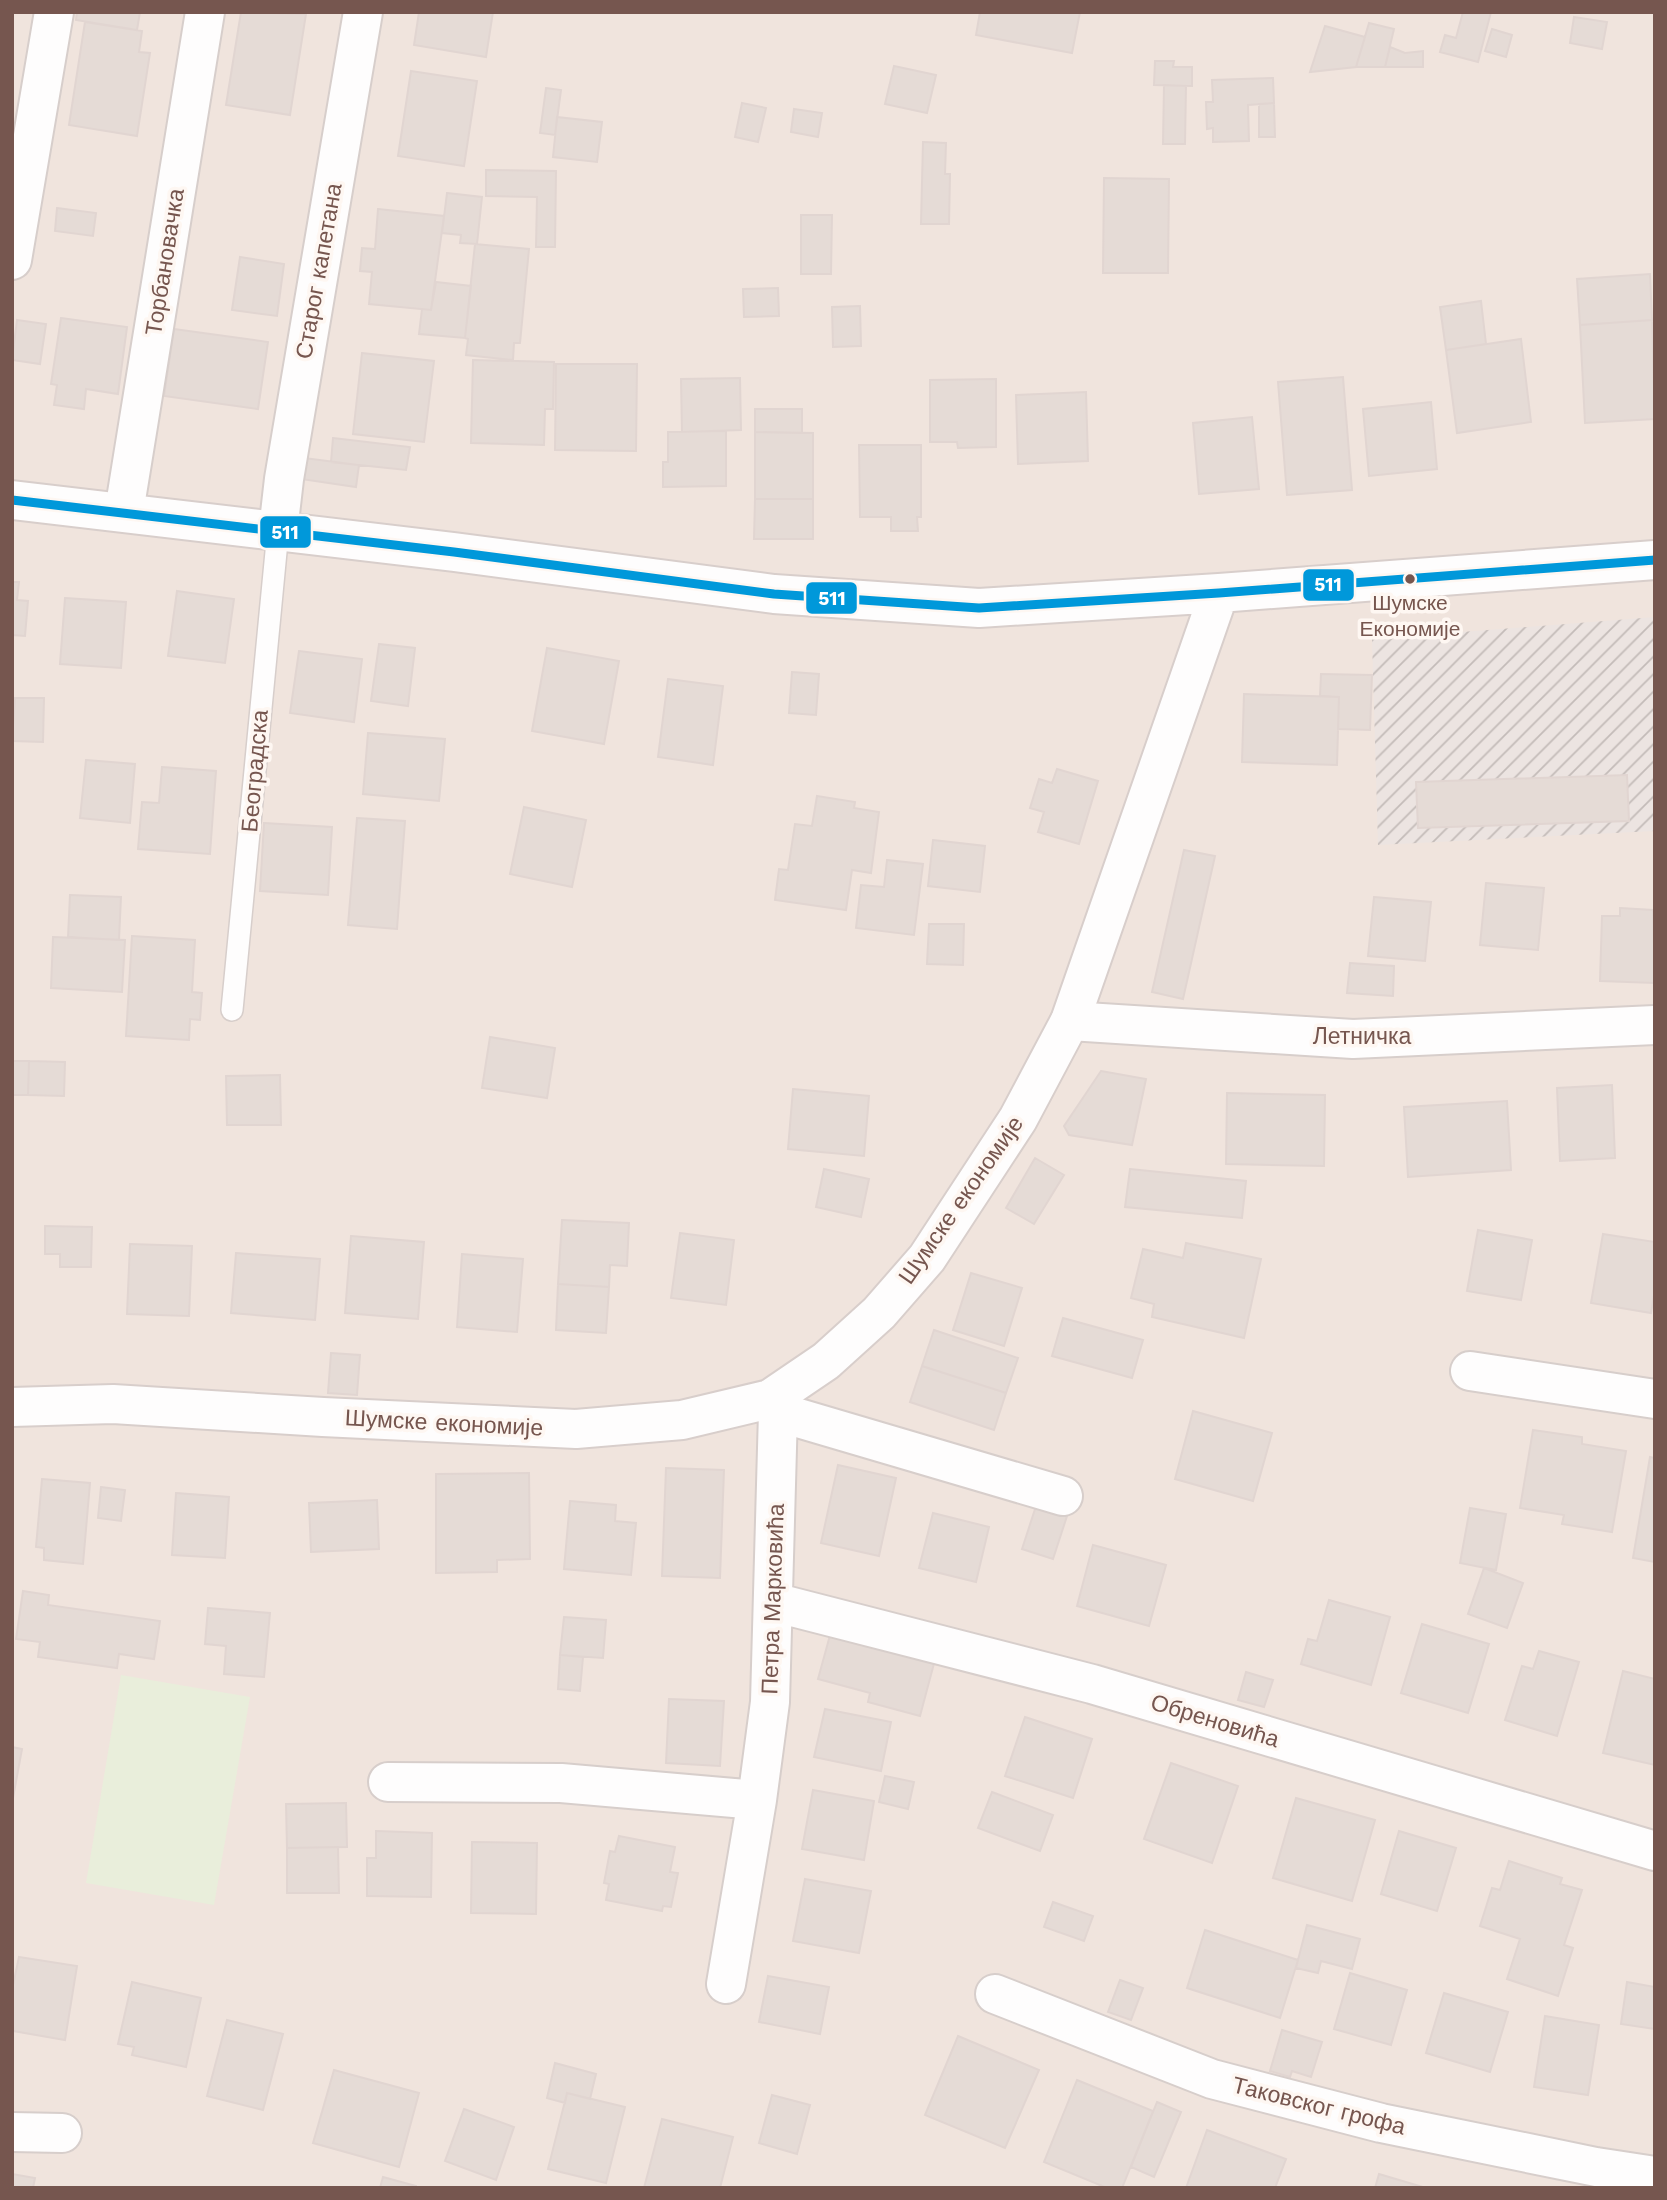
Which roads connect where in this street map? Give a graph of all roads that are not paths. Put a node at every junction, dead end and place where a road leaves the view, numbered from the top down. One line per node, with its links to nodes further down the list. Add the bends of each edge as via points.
1 (54, 12): 4 (street)
2 (205, 12): 6 (street, Торбановачка)
3 (363, 12): 7 (street, Старог капетана)
4 (12, 260)
5 (12, 500): 6 (street)
6 (124, 512): 7 (street)
7 (278, 531): 9 (street, via 774,594 965,607); 10 (lane, Београдска)
8 (1655, 560): 9 (street)
9 (1219, 593): 11 (street, Шумске економије)
10 (232, 1010)
11 (1070, 1021): 12 (street, Летничка, via 1353,1039); 15 (street, Шумске економије, via 1018,1119 927,1258 879,1313)
12 (1655, 1025)
13 (1471, 1371): 14 (street)
14 (1655, 1399)
15 (774, 1406): 16 (street, Шумске економије, via 576,1429 113,1404); 17 (street); 18 (street, Петра Марковића)
16 (12, 1407)
17 (1063, 1496)
18 (773, 1602): 20 (street, Петра Марковића, via 770,1702); 21 (street, Обреновића, via 1092,1684)
19 (388, 1782): 20 (street, via 561,1783)
20 (757, 1800): 22 (street, Петра Марковића)
21 (1655, 1851)
22 (726, 1984)
23 (996, 1994): 26 (street, Таковског грофа, via 1212,2079 1381,2123)
24 (12, 2132): 25 (street)
25 (62, 2133)
26 (1655, 2176)

